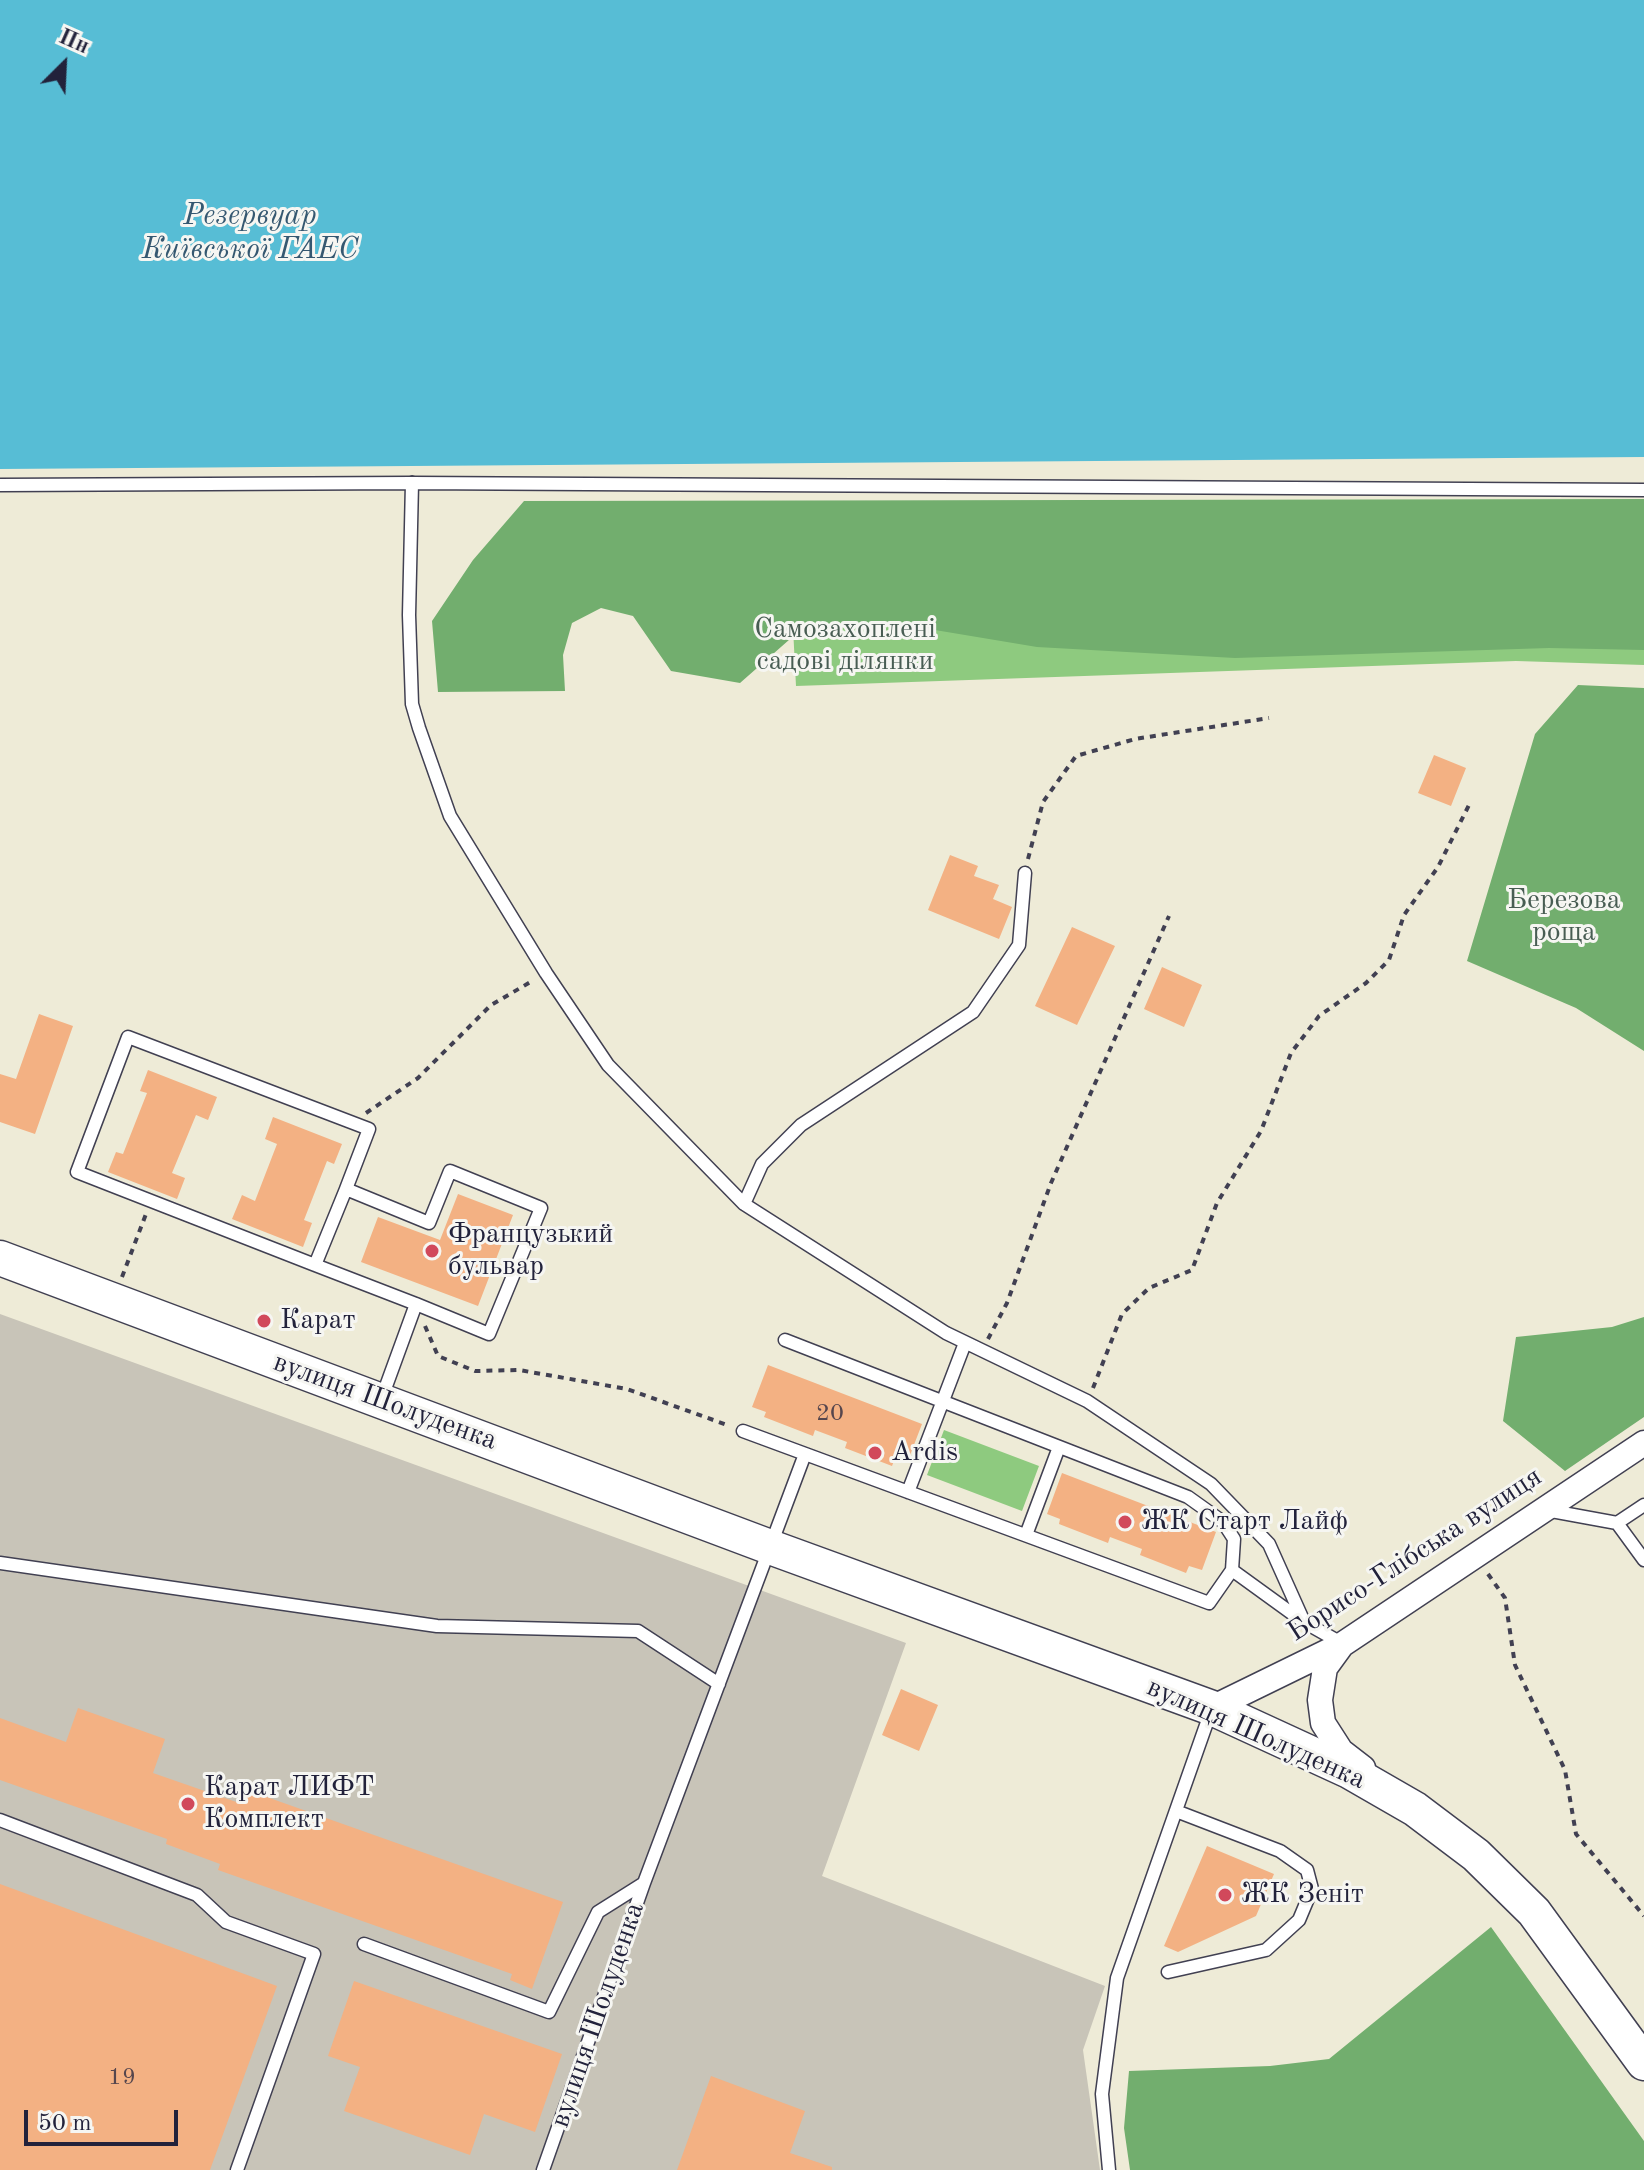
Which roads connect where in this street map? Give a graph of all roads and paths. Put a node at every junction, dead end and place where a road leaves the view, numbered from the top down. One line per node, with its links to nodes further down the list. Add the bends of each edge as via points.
1 (412, 483): 2 (lane); 3 (lane); 8 (lane, via 412,704 450,816)
2 (0, 485)
3 (1644, 490)
4 (1269, 718): 6 (path, via 1135,739 1076,756 1043,802)
5 (1470, 803): 22 (path, via 1438,867 1404,915 1389,960 1319,1016 1291,1053 1261,1131 1217,1203 1192,1270 1149,1288 1122,1314)
6 (1025, 873): 12 (lane, via 1019,945 973,1012 801,1125 762,1164)
7 (1169, 916): 19 (path, via 1051,1183 1007,1303)
8 (546, 973): 9 (path, via 491,1005 418,1078); 12 (lane, via 608,1065)
9 (352, 1122): 10 (lane, via 369,1129); 11 (lane, via 128,1037 77,1172)
10 (346, 1189): 14 (lane); 16 (lane, via 429,1223 450,1171 541,1208 489,1334)
11 (151, 1201): 14 (lane); 15 (path)
12 (744, 1204): 18 (lane)
13 (0, 1258): 15 (main road, вулиця Шолуденка)
14 (315, 1265): 16 (lane)
15 (113, 1300): 20 (main road, вулиця Шолуденка)
16 (416, 1304): 20 (lane); 23 (path, via 438,1356 475,1371 519,1370 627,1389)
17 (785, 1340): 21 (lane)
18 (965, 1343): 19 (lane); 21 (lane)
19 (981, 1351): 22 (lane)
20 (381, 1400): 32 (main road, вулиця Шолуденка)
21 (942, 1401): 25 (lane); 27 (lane)
22 (1087, 1401): 37 (lane, via 1211,1484 1269,1544)
23 (743, 1431): 26 (lane)
24 (1644, 1443): 29 (street, Борисо-Глібська вулиця)
25 (1059, 1447): 31 (lane); 36 (lane, via 1188,1497 1223,1522 1234,1539)
26 (805, 1454): 27 (lane); 32 (lane)
27 (908, 1492): 31 (lane)
28 (1644, 1505): 30 (lane)
29 (1542, 1509): 30 (lane); 33 (street, Борисо-Глібська вулиця)
30 (1617, 1523): 34 (lane)
31 (1026, 1535): 36 (lane, via 1209,1603)
32 (770, 1547): 39 (lane, вулиця Шолуденка); 40 (main road, вулиця Шолуденка)
33 (1474, 1556): 38 (street, Борисо-Глібська вулиця); 45 (path, via 1505,1598 1515,1665 1565,1770 1576,1834)
34 (1644, 1560)
35 (0, 1563): 39 (lane, via 437,1626 638,1631)
36 (1232, 1570): 37 (lane)
37 (1304, 1622): 38 (lane)
38 (1343, 1644): 40 (street, Борисо-Глібська вулиця); 41 (street, via 1325,1668 1323,1723 1341,1751)
39 (719, 1684): 44 (lane, вулиця Шолуденка)
40 (1212, 1708): 41 (main road, вулиця Шолуденка, via 1349,1771); 42 (lane)
41 (1415, 1809): 48 (main road, вулиця Шолуденка, via 1476,1855 1534,1912)
42 (1176, 1811): 47 (lane, via 1280,1851 1307,1870 1312,1889 1299,1920 1266,1950); 51 (lane, via 1117,1978 1102,2094)
43 (0, 1820): 49 (lane, via 197,1895 226,1922 314,1954)
44 (644, 1883): 46 (lane, via 598,1912 549,2012); 50 (lane, вулиця Шолуденка)
45 (1644, 1916)
46 (364, 1944)
47 (1168, 1972)
48 (1644, 2063)
49 (237, 2170)
50 (543, 2170)
51 (1109, 2170)

